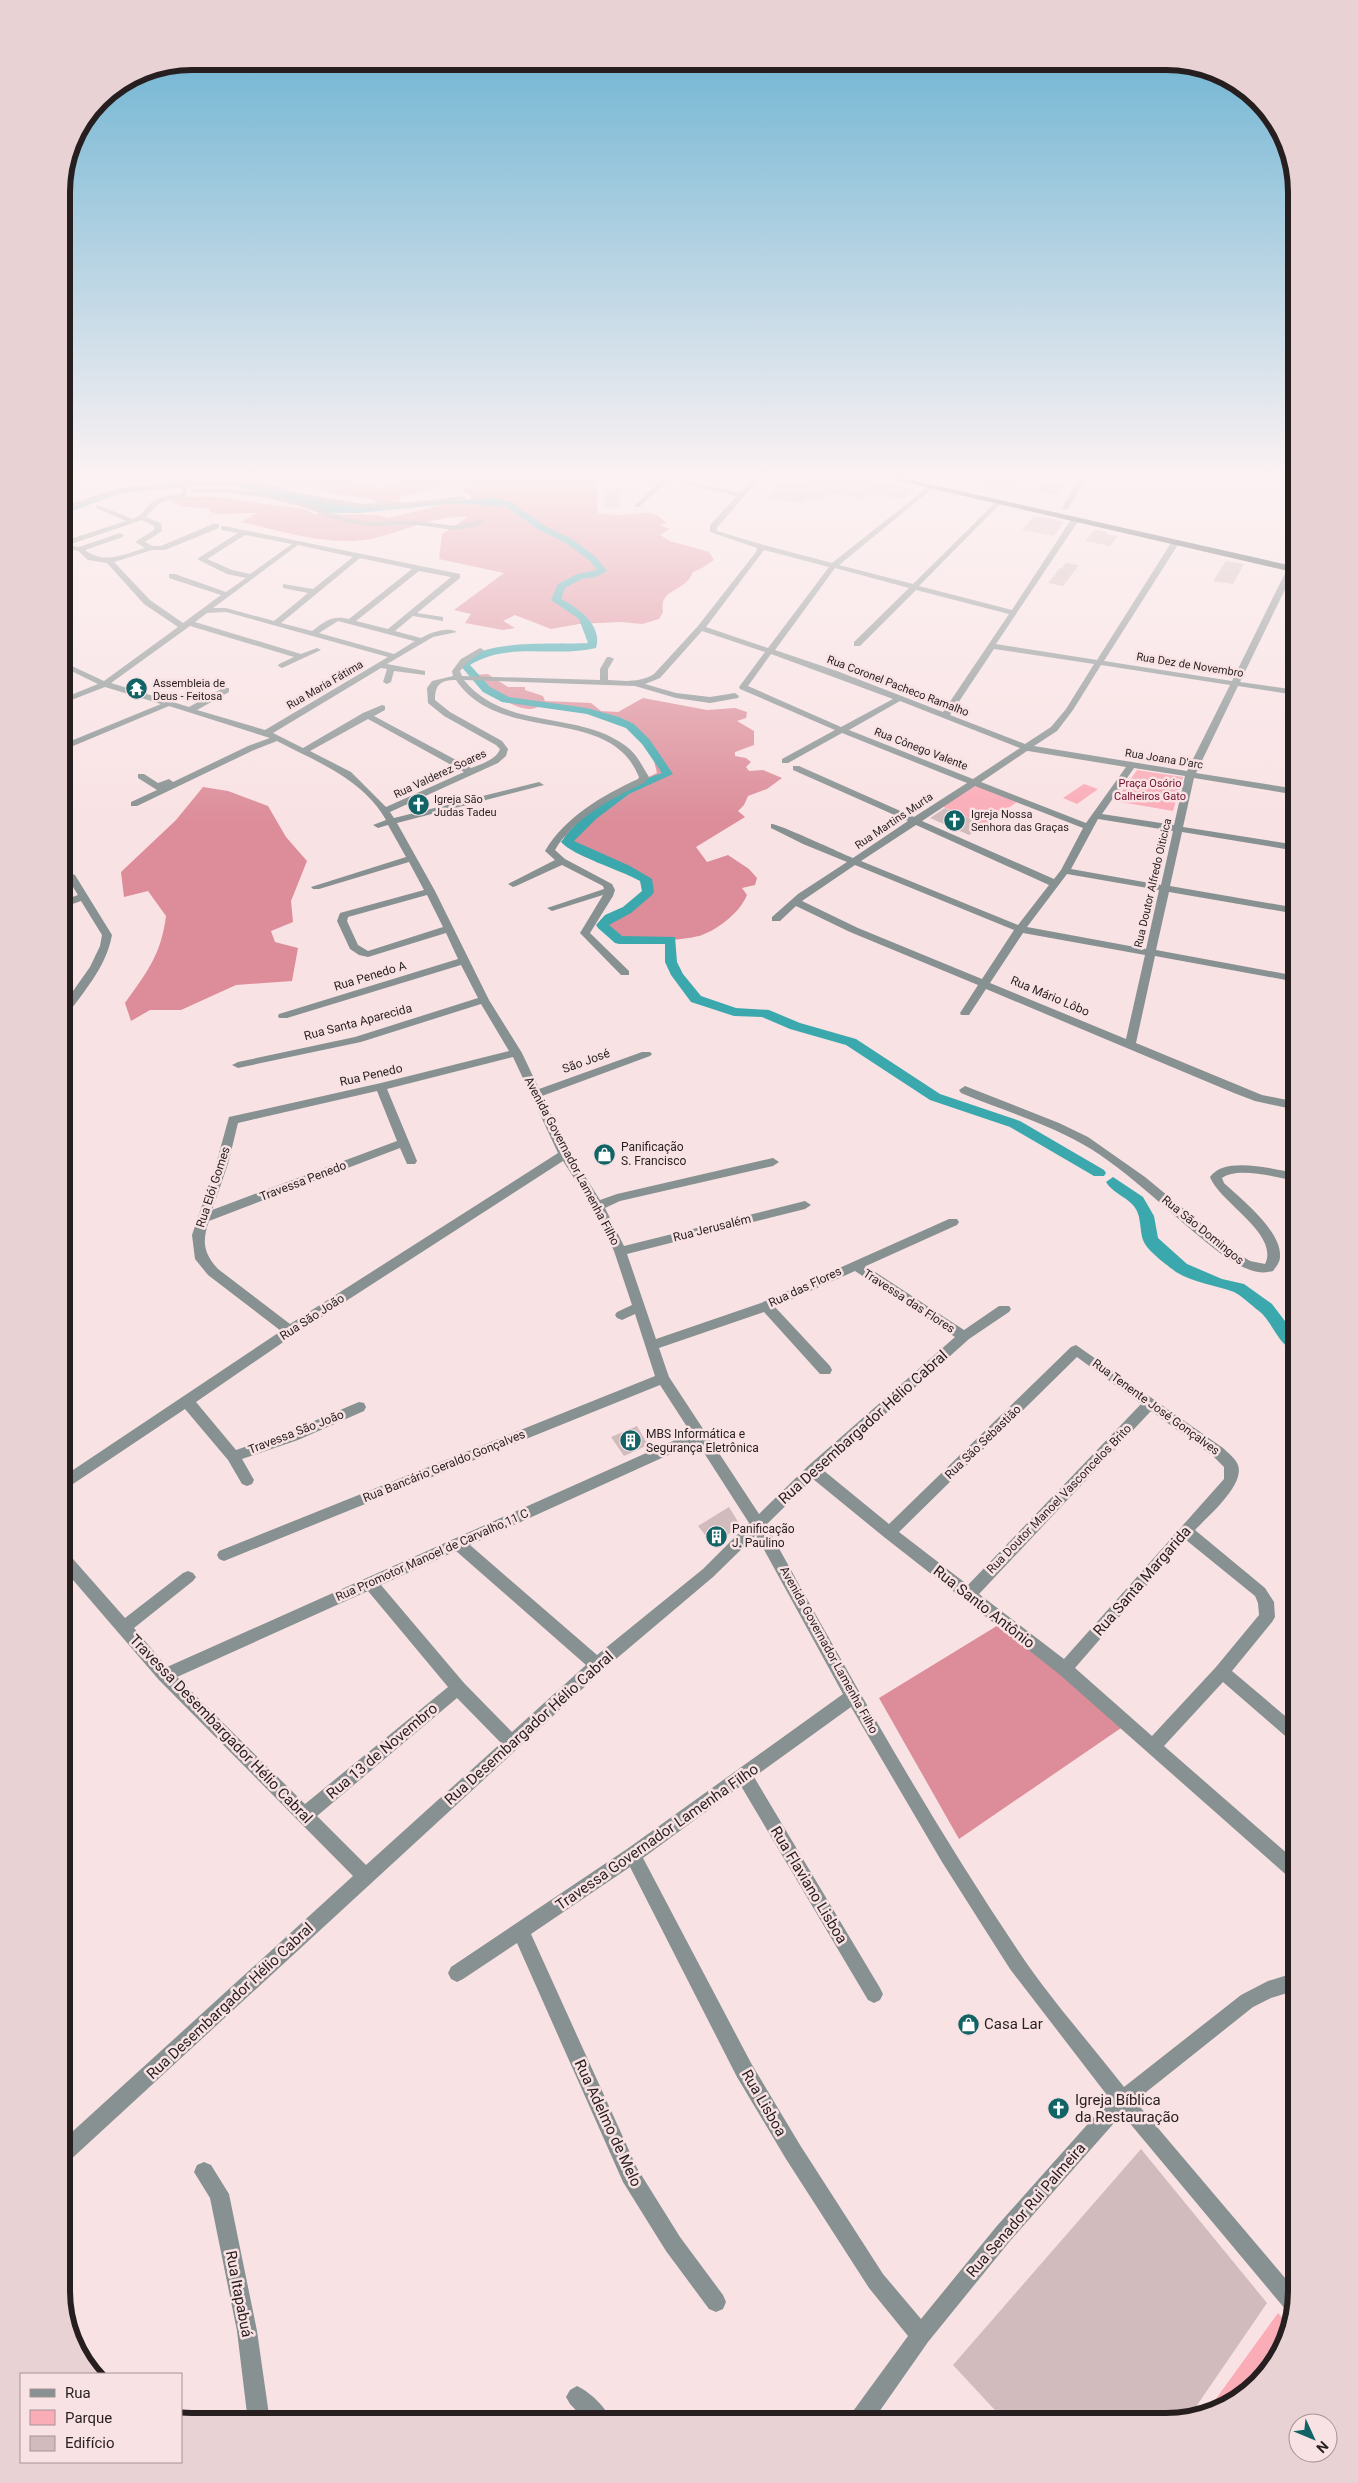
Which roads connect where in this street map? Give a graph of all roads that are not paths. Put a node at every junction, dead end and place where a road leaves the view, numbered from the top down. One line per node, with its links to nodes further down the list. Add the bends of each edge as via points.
1 (135, 590): 23 (street, via 147,602)
2 (212, 590): 16 (street)
3 (234, 590): 16 (street)
4 (304, 590): 15 (street)
5 (317, 590): 15 (street)
6 (391, 590): 21 (street)
7 (441, 590): 19 (street)
8 (730, 590): 24 (street)
9 (815, 590): 33 (street)
10 (911, 590): 29 (street)
11 (925, 590): 18 (street)
12 (1026, 590): 18 (street)
13 (1145, 590): 39 (street, Rua Martins Murta)
14 (1283, 590): 38 (street, Rua Doutor Alfredo Oiticica)
15 (314, 592): 22 (street)
16 (227, 595): 17 (street)
17 (206, 611): 22 (street, via 226,610); 23 (street)
18 (1011, 612): 30 (street)
19 (412, 614): 20 (street); 25 (street)
20 (440, 619)
21 (352, 621): 25 (street); 27 (street, via 335,619)
22 (275, 624): 27 (street)
23 (186, 625): 34 (street); 49 (street)
24 (701, 628): 33 (street, Rua Coronel Pacheco Ramalho); 50 (street, via 657,676)
25 (389, 632): 28 (street)
26 (454, 632): 28 (street, Rua Maria Fátima, via 431,635)
27 (313, 634): 35 (street)
28 (421, 642): 35 (street, Rua Maria Fátima)
29 (857, 644)
30 (991, 646): 39 (street, Rua Dez de Novembro); 61 (street)
31 (317, 650): 34 (street)
32 (480, 650): 46 (street, via 458,667)
33 (771, 650): 56 (street, Rua Coronel Pacheco Ramalho); 62 (street, Rua Cônego Valente, via 743,687)
34 (301, 657): 40 (street)
35 (396, 657): 42 (street, Rua Maria Fátima)
36 (610, 659): 48 (street, via 604,669)
37 (1233, 659): 38 (street)
38 (1245, 660): 44 (street, Rua Doutor Alfredo Oiticica)
39 (1099, 663): 51 (street, Rua Dez de Novembro, via 1201,676); 65 (street, Rua Martins Murta, via 1054,729)
40 (282, 666)
41 (70, 667): 49 (street, Avenida Governador Lamenha Filho)
42 (386, 667): 45 (street); 47 (street); 63 (street, Rua Maria Fátima)
43 (1229, 667): 44 (street)
44 (1241, 669): 51 (street, Rua Doutor Alfredo Oiticica)
45 (422, 673)
46 (458, 677): 48 (street, Rua Valderez Soares); 70 (street, Rua Valderez Soares, via 435,683 430,688 431,701 504,749 495,761); 86 (street, via 479,698 506,712 611,739 626,748 641,768 644,777 641,781 612,796 558,836 550,850)
47 (387, 682)
48 (604, 682): 50 (street)
49 (106, 684): 55 (street); 57 (street, Avenida Governador Lamenha Filho)
50 (634, 684): 54 (street, via 710,700)
51 (1234, 684): 53 (street, Rua Dez de Novembro); 71 (street, Rua Doutor Alfredo Oiticica)
52 (226, 690): 59 (street)
53 (1288, 692)
54 (735, 696)
55 (70, 699)
56 (898, 699): 61 (street, Rua Coronel Pacheco Ramalho); 62 (street)
57 (170, 703): 59 (street, Avenida Governador Lamenha Filho); 64 (street)
58 (382, 708): 60 (street)
59 (192, 710): 63 (street, Avenida Governador Lamenha Filho)
60 (366, 716): 66 (street); 70 (street)
61 (945, 716): 65 (street, Rua Coronel Pacheco Ramalho)
62 (842, 730): 67 (street); 73 (street, Rua Cônego Valente)
63 (272, 735): 66 (street, Avenida Governador Lamenha Filho); 72 (street, via 157,787); 76 (street)
64 (70, 745)
65 (1028, 748): 68 (street, Rua Joana D'arc); 73 (street, Rua Martins Murta)
66 (304, 751): 78 (street, Avenida Governador Lamenha Filho, via 348,774)
67 (785, 761)
68 (1132, 765): 71 (street, Rua Joana D'arc); 77 (street)
69 (796, 768): 79 (street)
70 (471, 772): 78 (street, Rua Valderez Soares)
71 (1190, 775): 75 (street, Rua Joana D'arc); 82 (street, Rua Doutor Alfredo Oiticica)
72 (140, 776)
73 (974, 782): 79 (street, Rua Martins Murta); 81 (street, Rua Cônego Valente)
74 (539, 785): 78 (street)
75 (1288, 791)
76 (134, 804)
77 (1098, 816): 81 (street); 82 (street)
78 (385, 819): 84 (street, Avenida Governador Lamenha Filho)
79 (916, 821): 85 (street, Rua Martins Murta); 90 (street)
80 (774, 826): 85 (street)
81 (1088, 827): 87 (street)
82 (1178, 829): 83 (street); 92 (street, Rua Doutor Alfredo Oiticica)
83 (1288, 847)
84 (412, 858): 91 (street); 94 (street, Avenida Governador Lamenha Filho)
85 (855, 861): 97 (street, Rua Martins Murta); 102 (street)
86 (562, 862): 89 (street); 93 (street, via 607,884)
87 (1065, 872): 90 (street); 92 (street)
88 (70, 876): 95 (street)
89 (513, 884)
90 (1056, 884): 102 (street)
91 (316, 887)
92 (1165, 888): 99 (street); 103 (street, Rua Doutor Alfredo Oiticica)
93 (610, 890): 98 (street); 105 (street, via 607,901 589,921 585,933)
94 (430, 891): 101 (street, Avenida Governador Lamenha Filho); 101 (street, via 344,916 342,921 358,953 368,954)
95 (84, 896): 96 (street); 109 (street, via 107,935 106,944)
96 (70, 901)
97 (795, 902): 100 (street, Rua Martins Murta); 107 (street, Rua Mário Lôbo)
98 (552, 908)
99 (1288, 909)
100 (776, 919)
101 (448, 929): 104 (street, Avenida Governador Lamenha Filho)
102 (1020, 929): 103 (street); 107 (street)
103 (1150, 952): 106 (street); 112 (street, Rua Doutor Alfredo Oiticica)
104 (465, 960): 108 (street, Avenida Governador Lamenha Filho); 111 (street, Rua Penedo A)
105 (625, 973)
106 (1288, 977)
107 (985, 984): 110 (street); 112 (street, Rua Mário Lôbo)
108 (484, 1000): 113 (street, Avenida Governador Lamenha Filho); 115 (street, Rua Santa Aparecida, via 357,1040)
109 (70, 1002)
110 (965, 1013)
111 (283, 1016)
112 (1130, 1044): 119 (street, Rua Mário Lôbo, via 1252,1095)
113 (516, 1053): 116 (street, Rua Penedo); 118 (street, Avenida Governador Lamenha Filho)
114 (646, 1054): 118 (street, São José)
115 (238, 1065)
116 (381, 1087): 120 (street, Rua Penedo); 121 (street)
117 (965, 1090): 125 (street, Rua São Domingos, via 1084,1140 1147,1185 1250,1267 1269,1268 1274,1260 1274,1247 1264,1230 1219,1186 1216,1177 1223,1171 1236,1169)
118 (536, 1094): 122 (street, Avenida Governador Lamenha Filho)
119 (1288, 1104)
120 (232, 1120): 128 (street, Rua Elói Gomes, via 222,1164)
121 (403, 1143): 123 (street); 128 (street, Travessa Penedo)
122 (565, 1154): 127 (street, Avenida Governador Lamenha Filho); 136 (street, Rua São João)
123 (411, 1162)
124 (773, 1162): 127 (street, via 617,1198)
125 (1288, 1176)
126 (805, 1204): 130 (street, Rua Jerusalém)
127 (598, 1206): 130 (street, Avenida Governador Lamenha Filho)
128 (202, 1219): 136 (street, Rua Elói Gomes, via 198,1235 201,1259 213,1272)
129 (953, 1222): 131 (street, Rua das Flores)
130 (620, 1251): 132 (street, Avenida Governador Lamenha Filho)
131 (854, 1265): 133 (street, Rua das Flores); 137 (street, Travessa das Flores)
132 (640, 1306): 135 (street); 138 (street, Avenida Governador Lamenha Filho)
133 (766, 1306): 138 (street, Rua das Flores); 140 (street)
134 (1004, 1309): 137 (street, Rua Desembargador Hélio Cabral)
135 (622, 1315)
136 (290, 1331): 142 (street, Rua São João)
137 (964, 1336): 147 (street, Rua Desembargador Hélio Cabral)
138 (653, 1345): 141 (street, Avenida Governador Lamenha Filho)
139 (1076, 1350): 143 (street, Rua Tenente José Gonçalves); 153 (street, Rua São Sebastião)
140 (824, 1370)
141 (663, 1378): 145 (street, Avenida Governador Lamenha Filho); 155 (street, Rua Bancário Geraldo Gonçalves)
142 (186, 1400): 146 (street, Travessa São João); 148 (street, Rua São João)
143 (1150, 1404): 150 (street, Rua Tenente José Gonçalves, via 1226,1458 1231,1465 1231,1479); 159 (street, Rua Doutor Manoel Vasconcelos Brito)
144 (359, 1407): 146 (street, Travessa São João, via 293,1436)
145 (700, 1435): 151 (street, Avenida Governador Lamenha Filho); 154 (street, Rua Promotor Manoel de Carvalho,11 C)
146 (233, 1456): 149 (street, Travessa São João)
147 (813, 1470): 151 (street, Rua Desembargador Hélio Cabral); 153 (street, Rua Santo Antônio)
148 (70, 1480)
149 (247, 1480)
150 (1220, 1494): 152 (street, Rua Santa Margarida)
151 (758, 1524): 161 (street, Rua Desembargador Hélio Cabral, via 708,1572); 166 (street, Avenida Governador Lamenha Filho)
152 (1185, 1531): 162 (street, Rua Santa Margarida); 163 (street, via 1260,1592 1268,1609 1267,1617)
153 (889, 1533): 159 (street, Rua Santo Antônio)
154 (459, 1544): 158 (street, Rua Promotor Manoel de Carvalho,11 C); 161 (street)
155 (224, 1555)
156 (70, 1566): 160 (street, Travessa Desembargador Hélio Cabral)
157 (188, 1577): 160 (street)
158 (370, 1582): 164 (street, Rua Promotor Manoel de Carvalho,11 C); 165 (street)
159 (968, 1595): 162 (street, Rua Santo Antônio)
160 (122, 1628): 164 (street, Travessa Desembargador Hélio Cabral)
161 (597, 1665): 168 (street, Rua Desembargador Hélio Cabral)
162 (1065, 1669): 169 (street, Rua Santo Antônio)
163 (1222, 1672): 167 (street); 169 (street)
164 (165, 1675): 171 (street, Travessa Desembargador Hélio Cabral)
165 (458, 1688): 168 (street); 171 (street, Rua 13 de Novembro)
166 (854, 1696): 170 (street, Travessa Governador Lamenha Filho); 179 (street, Avenida Governador Lamenha Filho, via 948,1856 1016,1962)
167 (1288, 1728)
168 (512, 1742): 174 (street, Rua Desembargador Hélio Cabral)
169 (1154, 1745): 173 (street, Rua Santo Antônio)
170 (744, 1776): 172 (street, Travessa Governador Lamenha Filho); 178 (street, Rua Flaviano Lisboa)
171 (305, 1815): 174 (street, Travessa Desembargador Hélio Cabral)
172 (634, 1855): 175 (street, Travessa Governador Lamenha Filho); 184 (street, Rua Lisboa, via 744,2070 793,2152 876,2281)
173 (1288, 1865)
174 (365, 1876): 180 (street, Rua Desembargador Hélio Cabral)
175 (521, 1932): 176 (street, Travessa Governador Lamenha Filho); 183 (street, Rua Adelmo de Melo, via 630,2175 673,2244)
176 (457, 1973)
177 (1288, 1984): 179 (street, Rua Senador Rui Palmeira, via 1247,2001)
178 (874, 1994)
179 (1122, 2100): 182 (street, Avenida Governador Lamenha Filho); 184 (street, Rua Senador Rui Palmeira, via 1003,2234)
180 (70, 2147)
181 (204, 2172): 186 (street, Rua Itapabuá, via 219,2194 247,2331)
182 (1288, 2296)
183 (716, 2302)
184 (921, 2335): 188 (street, Rua Senador Rui Palmeira)
185 (577, 2397): 187 (street)
186 (258, 2413)
187 (593, 2413)
188 (866, 2413)

